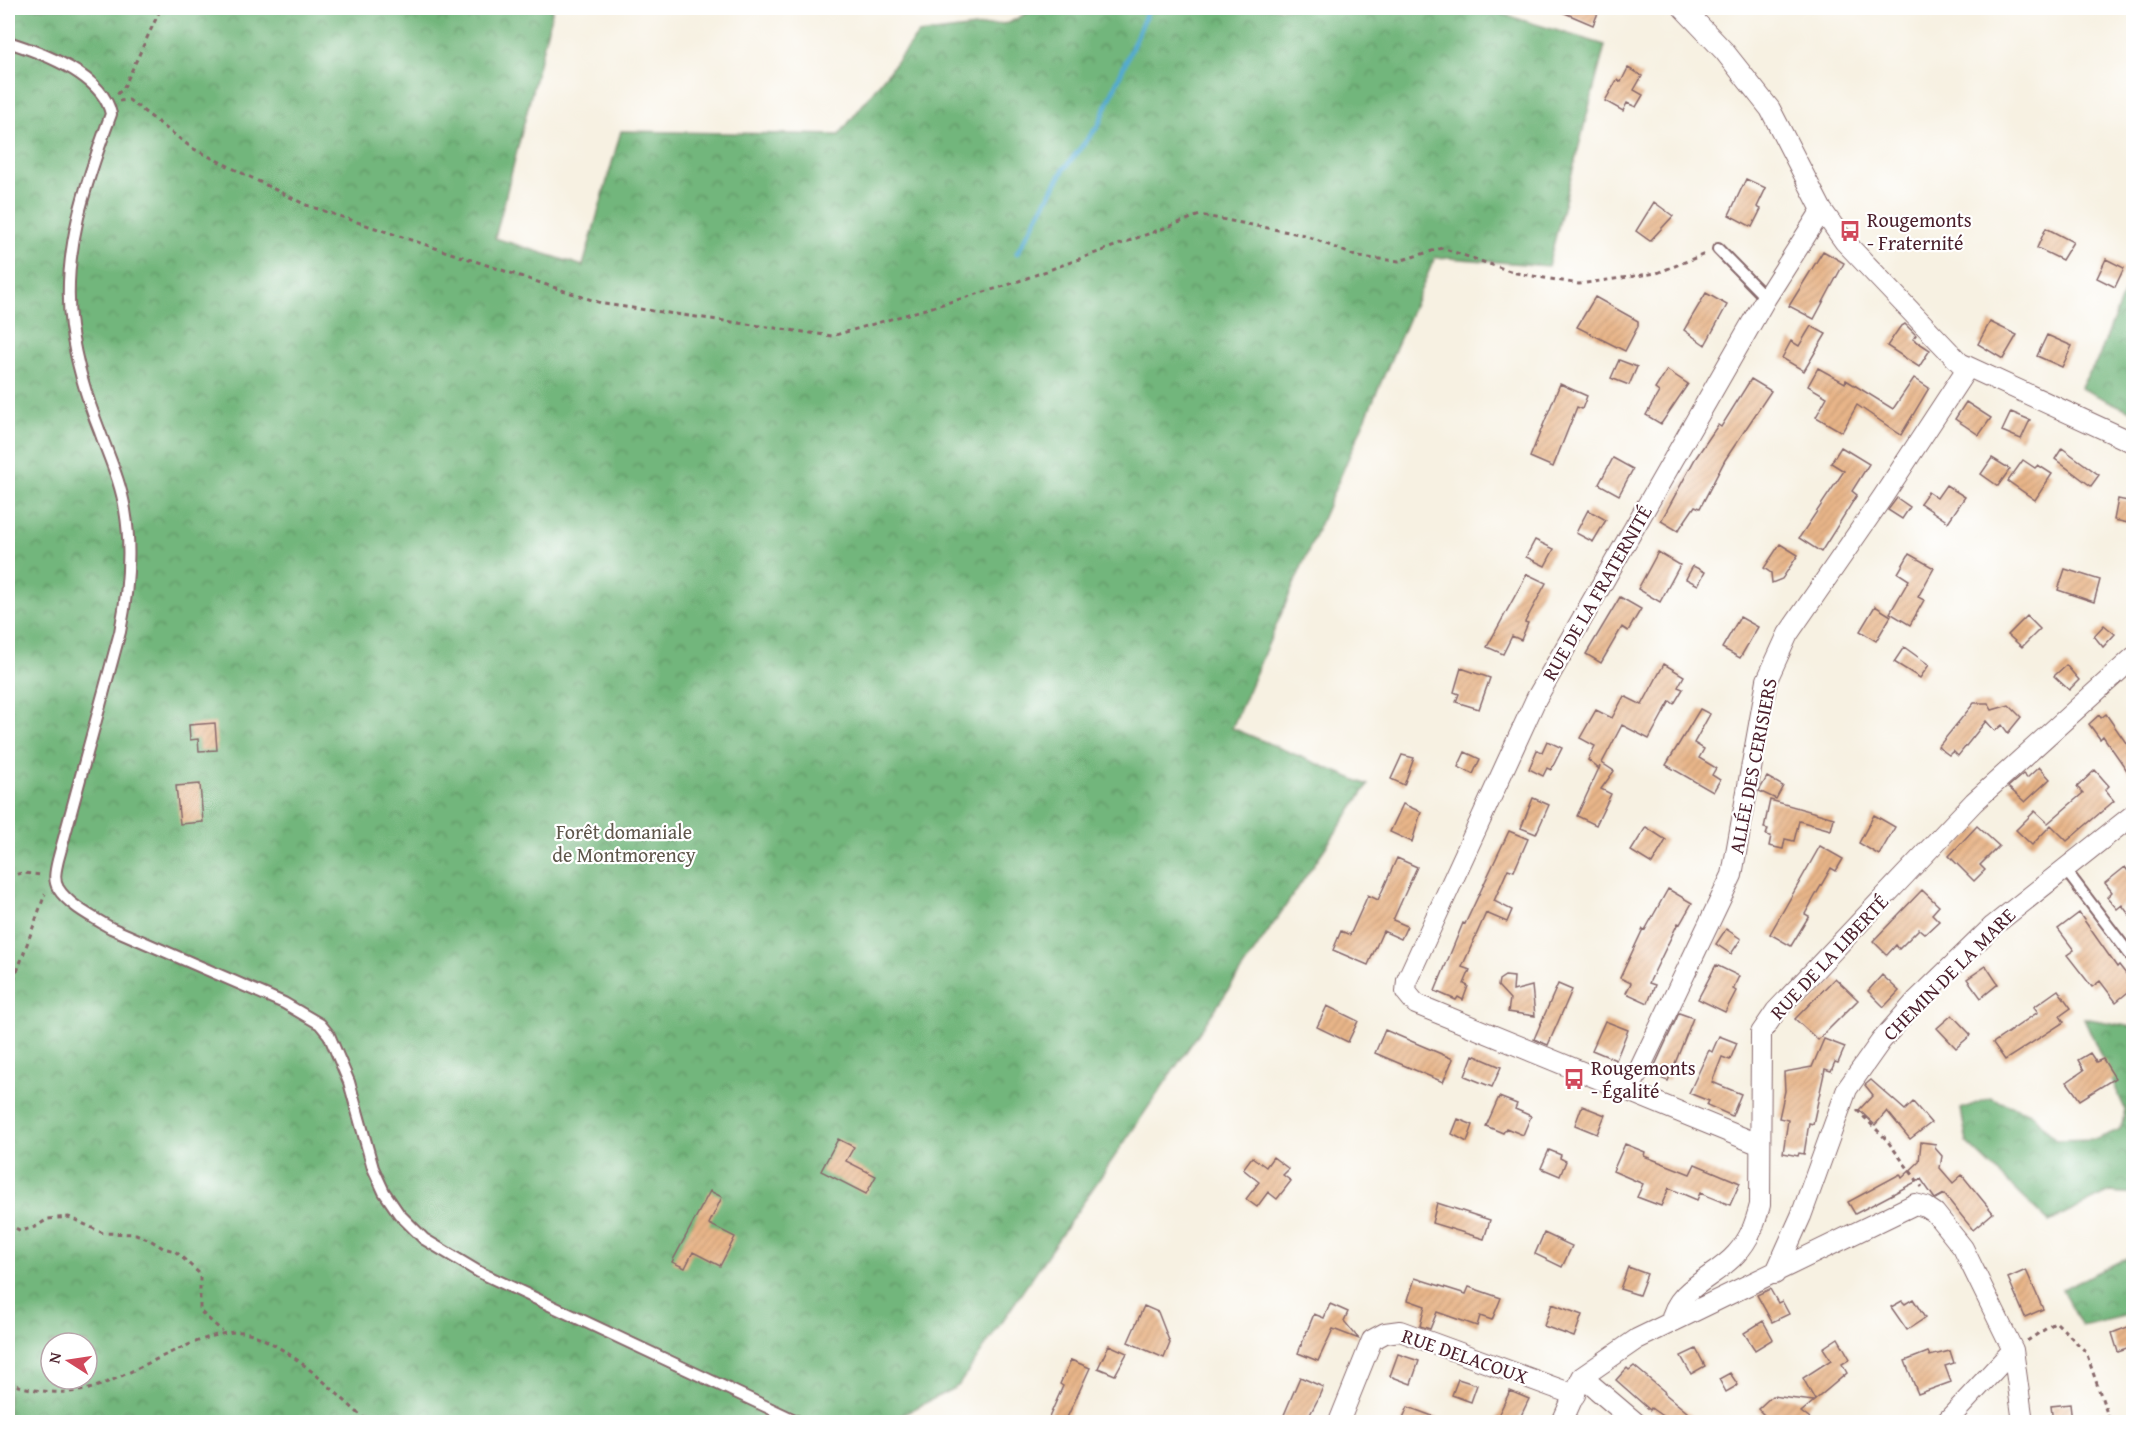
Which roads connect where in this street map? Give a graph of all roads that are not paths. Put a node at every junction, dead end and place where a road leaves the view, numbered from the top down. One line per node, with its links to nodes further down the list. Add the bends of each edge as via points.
1 (1683, 8): 3 (street, via 1724,51 1770,109)
2 (8, 42): 18 (lane, via 66,66 100,89 111,114 83,196 73,242 69,289 71,328 87,395 125,509 128,595 55,875 58,888 111,928 284,1003 320,1024 346,1074 373,1168 384,1192 424,1239 479,1272)
3 (1822, 210): 5 (street, RUE DE LA FRATERNITÉ); 6 (street, via 1844,241 1918,322)
4 (1718, 249): 5 (lane)
5 (1767, 298): 12 (street, RUE DE LA FRATERNITÉ, via 1536,699 1407,980 1406,992 1416,1004)
6 (1968, 367): 7 (street); 12 (street, ALLÉE DES CERISIERS, via 1788,634 1767,680 1732,875)
7 (2133, 443)
8 (2133, 657): 13 (street, RUE DE LA LIBERTÉ, via 1974,802 1776,1011 1761,1033)
9 (2133, 816): 10 (street, CHEMIN DE LA MARE)
10 (2064, 868): 11 (lane); 14 (street, CHEMIN DE LA MARE, via 1993,926 1881,1041 1847,1089 1801,1216)
11 (2133, 960)
12 (1629, 1091): 13 (street)
13 (1758, 1144): 15 (street, RUE DE LA LIBERTÉ, via 1760,1205 1754,1230 1736,1255 1676,1302)
14 (1775, 1274): 15 (street); 16 (street, via 1915,1204 1926,1207 1964,1248)
15 (1671, 1322): 17 (street, via 1637,1339)
16 (2013, 1350): 22 (street); 23 (street)
17 (1578, 1386): 19 (street, RUE DELACOUX, via 1400,1331 1385,1333 1372,1340); 20 (street); 21 (street)
18 (799, 1422)
19 (1339, 1422)
20 (1562, 1422)
21 (1635, 1422)
22 (1946, 1422)
23 (2023, 1422)

